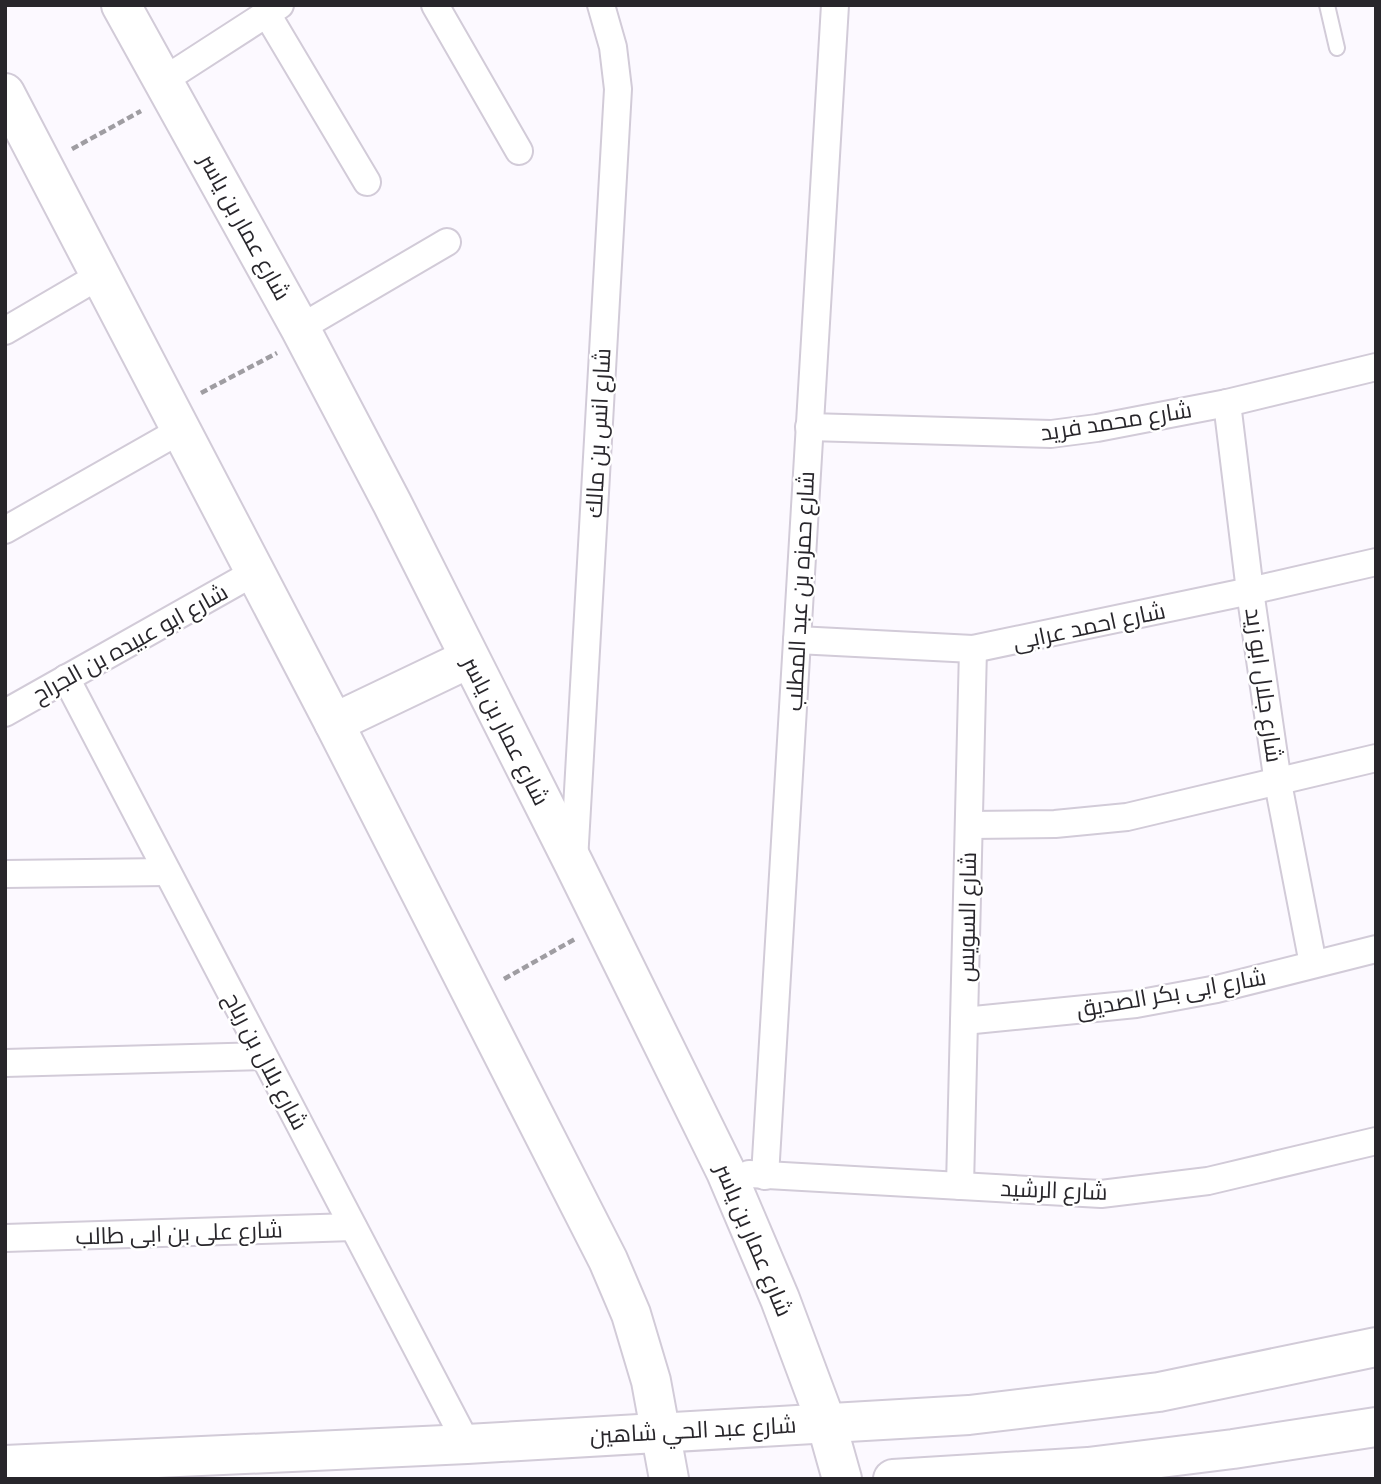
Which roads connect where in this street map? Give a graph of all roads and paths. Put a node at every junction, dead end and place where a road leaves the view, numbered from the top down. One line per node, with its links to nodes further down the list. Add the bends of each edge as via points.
1 (121, 5): 8 (street, شارع عمار بن ياسر)
2 (435, 5): 11 (street)
3 (601, 5): 35 (street, شارع انس بن مالك, via 618,89)
4 (835, 5): 21 (street, شارع حمزه بن عبد المطلب)
5 (1327, 5): 7 (lane)
6 (273, 9): 8 (street); 13 (street)
7 (1337, 48)
8 (168, 87): 12 (path); 17 (street, شارع عمار بن ياسر)
9 (5, 93): 10 (street)
10 (16, 138): 12 (street)
11 (519, 151)
12 (43, 165): 15 (street)
13 (367, 182)
14 (447, 242): 17 (street)
15 (99, 276): 16 (street); 20 (street)
16 (5, 331)
17 (302, 333): 20 (path); 28 (street, شارع عمار بن ياسر)
18 (1376, 368): 19 (street, شارع محمد فريد)
19 (1227, 403): 21 (street, شارع محمد فريد, via 1051,434); 25 (street, شارع جلال ابو زيد)
20 (175, 420): 22 (street); 24 (street)
21 (809, 427): 26 (street, شارع حمزه بن عبد المطلب)
22 (5, 530)
23 (1376, 562): 25 (street, شارع احمد عرابى)
24 (255, 572): 29 (street, شارع ابو عبيده بن الجراح); 31 (street)
25 (1250, 591): 27 (street, شارع احمد عرابى); 33 (street, شارع جلال ابو زيد)
26 (797, 640): 27 (street, شارع احمد عرابى); 47 (street, شارع حمزه بن عبد المطلب)
27 (973, 649): 34 (street, شارع السويس)
28 (468, 659): 31 (street); 35 (street, شارع عمار بن ياسر)
29 (66, 678): 30 (street, شارع ابو عبيده بن الجراح); 36 (street, شارع بلال بن رباح)
30 (5, 713)
31 (334, 723): 41 (street)
32 (1376, 758): 33 (street)
33 (1278, 783): 34 (street, via 1127,817); 40 (street, شارع جلال ابو زيد)
34 (969, 825): 42 (street, شارع السويس)
35 (574, 864): 38 (street, شارع عمار بن ياسر)
36 (167, 872): 37 (street); 43 (street, شارع بلال بن رباح)
37 (5, 874)
38 (603, 923): 41 (path); 46 (street, شارع عمار بن ياسر)
39 (1376, 949): 40 (street, شارع ابى بكر الصديق)
40 (1312, 964): 42 (street, شارع ابى بكر الصديق, via 1136,1004)
41 (473, 997): 54 (street, via 631,1314)
42 (964, 1021): 48 (street, شارع السويس)
43 (263, 1056): 44 (street); 49 (street, شارع بلال بن رباح)
44 (5, 1063)
45 (1376, 1141): 48 (street, شارع الرشيد, via 1150,1190 1101,1194)
46 (726, 1172): 47 (street, شارع الرشيد); 52 (street, شارع عمار بن ياسر)
47 (765, 1176): 48 (street, شارع الرشيد)
48 (960, 1186)
49 (354, 1227): 50 (street, شارع على بن ابى طالب); 55 (street, شارع بلال بن رباح)
50 (5, 1238)
51 (1376, 1347): 52 (street, شارع عبد الحي شاهين, via 1159,1392 969,1415)
52 (825, 1422): 54 (street, شارع عبد الحي شاهين); 58 (street, شارع عمار بن ياسر)
53 (1376, 1427): 59 (street, via 1088,1467)
54 (660, 1432): 55 (street, شارع عبد الحي شاهين); 57 (street)
55 (467, 1444): 56 (street, شارع عبد الحي شاهين)
56 (5, 1465)
57 (669, 1479)
58 (842, 1479)
59 (893, 1479)

